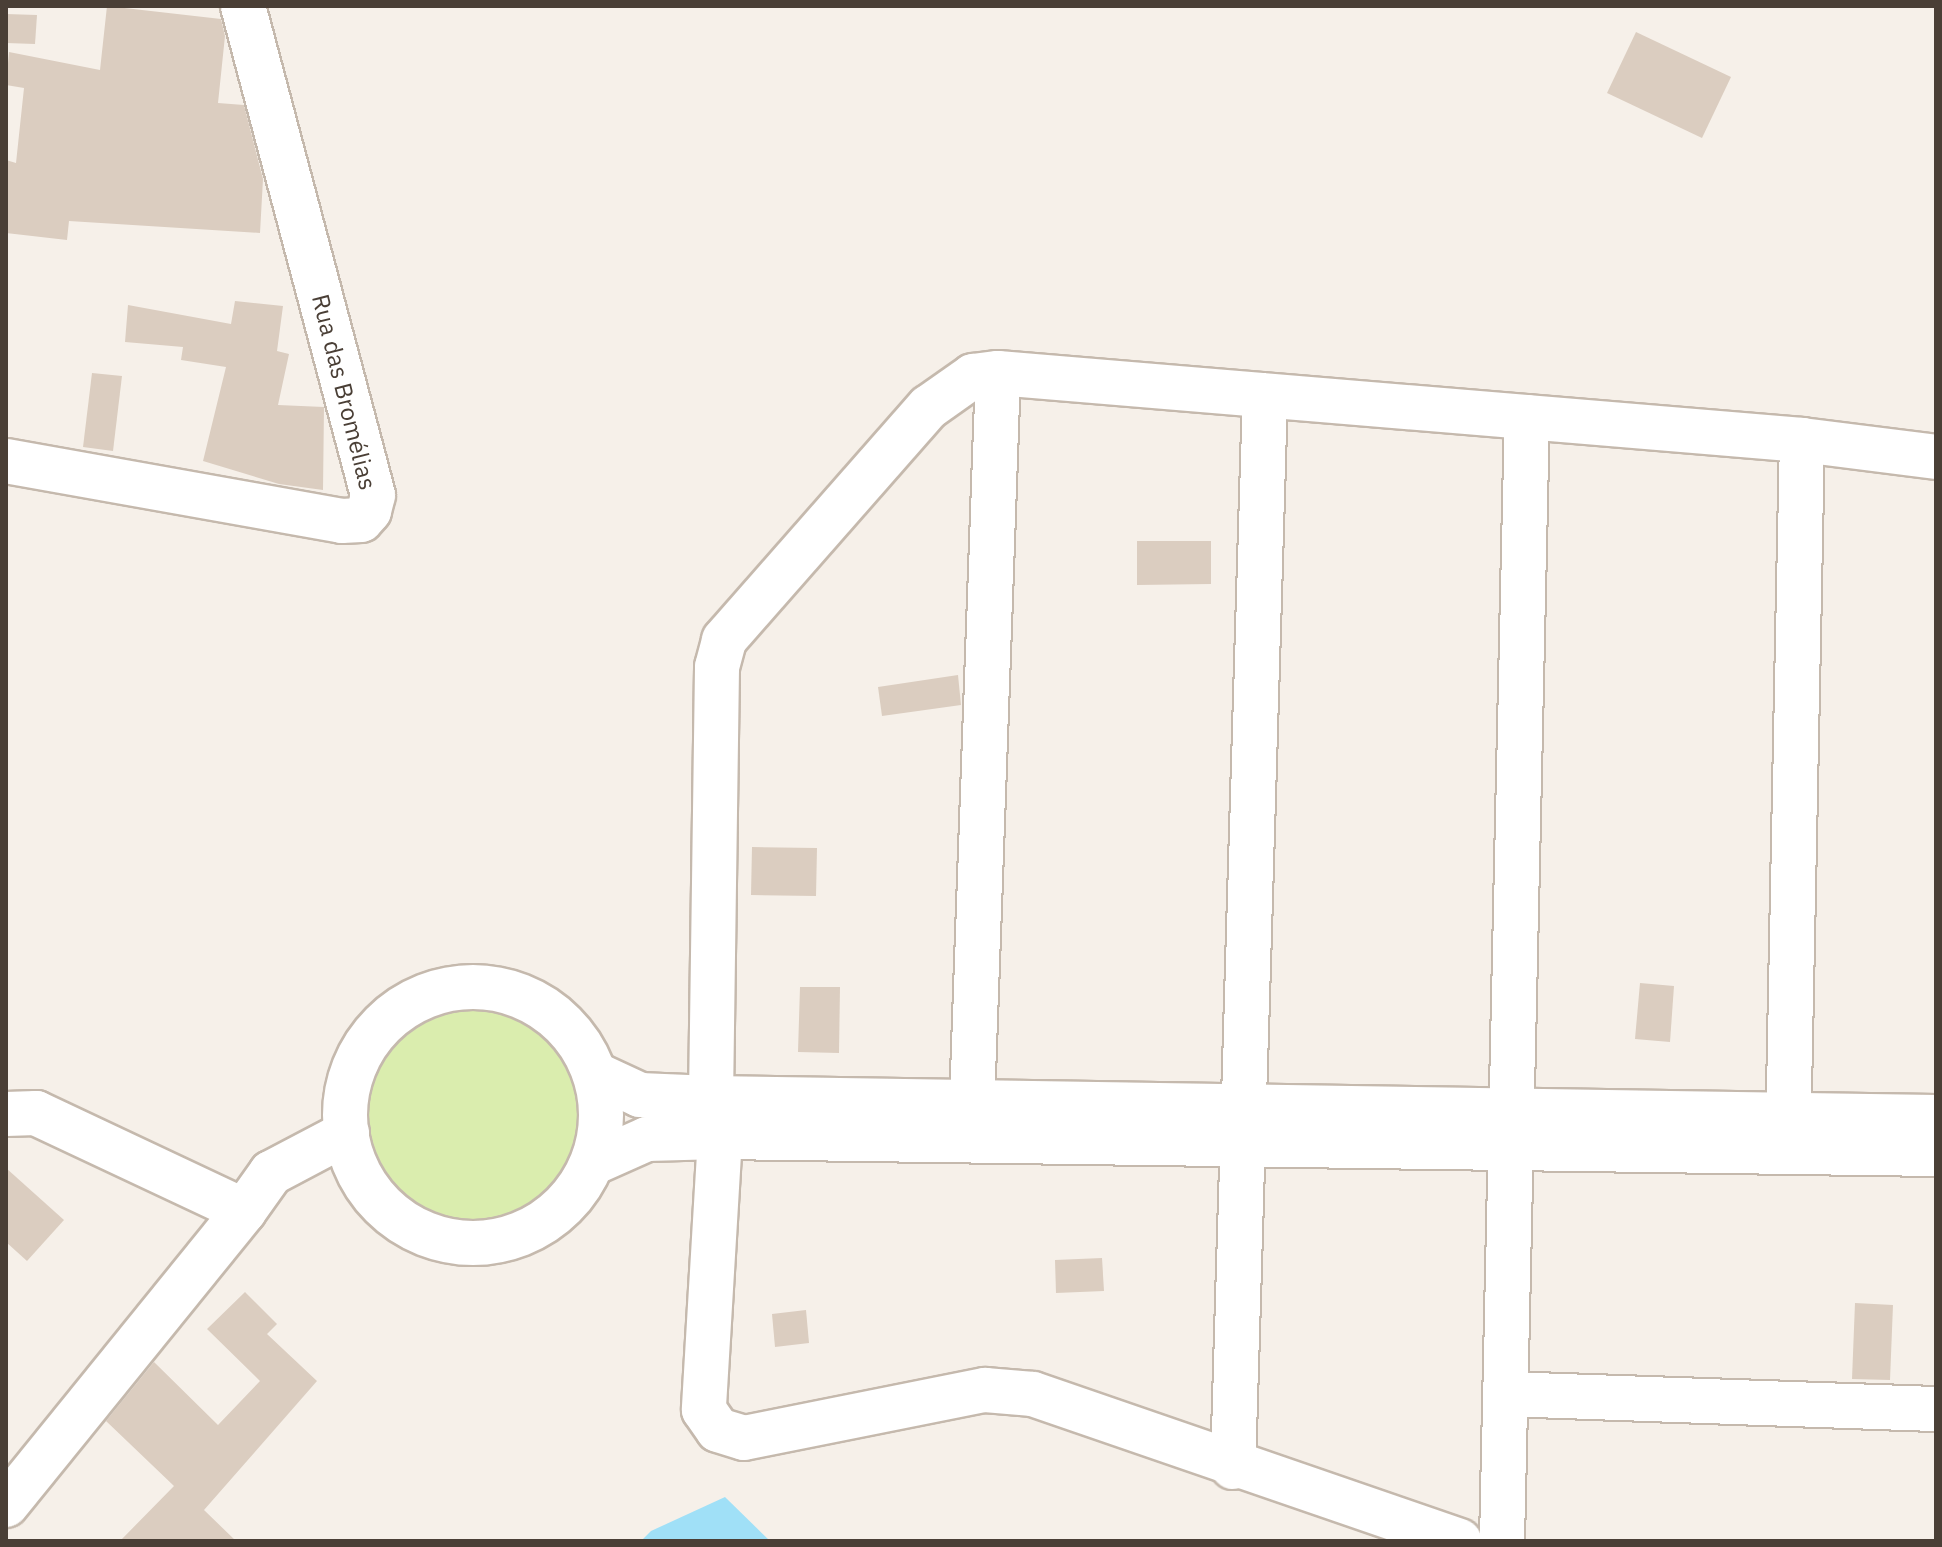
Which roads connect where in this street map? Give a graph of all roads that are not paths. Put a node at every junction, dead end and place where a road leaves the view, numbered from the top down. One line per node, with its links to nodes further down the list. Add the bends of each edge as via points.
1 (243, 6): 7 (street, Rua das Bromélias, via 373,495 369,511 361,520 342,521)
2 (998, 373): 3 (street); 11 (street, via 973,376 929,407 724,640 717,667); 12 (street)
3 (1265, 395): 4 (street); 13 (street)
4 (1527, 417): 5 (street); 14 (street)
5 (1802, 440): 6 (street); 16 (street)
6 (1936, 457)
7 (6, 461)
8 (597, 1075): 11 (street, via 640,1095); 15 (street, via 576,1035 543,1005 501,988 456,987 414,1001 378,1028 354,1067 344,1110); 18 (street, via 603,1119)
9 (6, 1114): 19 (street, via 36,1113)
10 (1936, 1117): 16 (street)
11 (716, 1118): 12 (street); 18 (street); 22 (street, via 704,1410 718,1430 744,1438 985,1390 1073,1405)
12 (971, 1121): 13 (street)
13 (1243, 1126): 14 (street); 22 (street)
14 (1511, 1130): 16 (street); 20 (street)
15 (347, 1133): 18 (street, via 350,1155 371,1194 404,1224 446,1241 491,1243 533,1229 569,1201); 19 (street, via 271,1173)
16 (1788, 1133): 17 (street)
17 (1936, 1154)
18 (593, 1163)
19 (244, 1211): 23 (street)
20 (1505, 1394): 21 (street); 25 (street)
21 (1936, 1409)
22 (1233, 1467): 24 (street)
23 (6, 1505)
24 (1459, 1541)
25 (1502, 1541)

